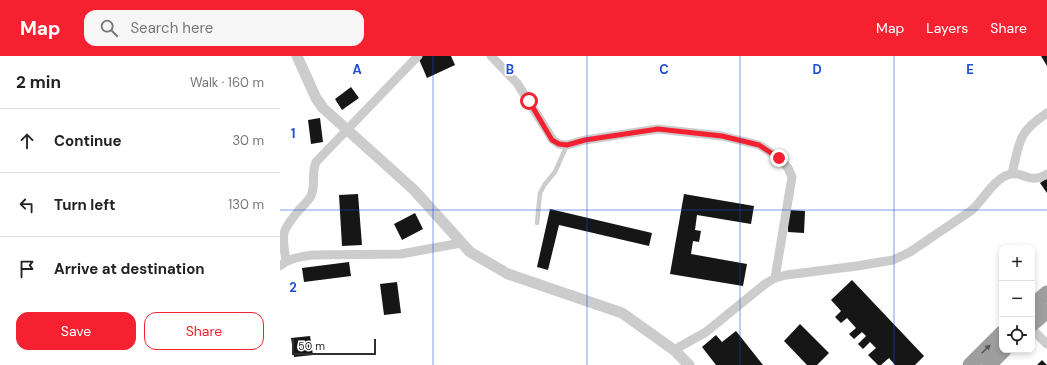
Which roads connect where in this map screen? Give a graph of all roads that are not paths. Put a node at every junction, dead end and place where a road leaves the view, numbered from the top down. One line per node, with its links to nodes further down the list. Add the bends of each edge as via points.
1 (298, 56): 5 (street, via 319,103)
2 (418, 56): 5 (street)
3 (491, 56): 6 (street, via 518,83 552,140)
4 (1047, 113): 7 (street, via 1035,121 1020,139)
5 (346, 129): 10 (street, via 414,190); 11 (street, via 316,162 313,168 311,196 283,232)
6 (567, 145): 9 (lane, via 555,172 540,193); 12 (street, via 658,129 722,136 759,145 779,158 792,177)
7 (1012, 173): 8 (street, via 1031,178); 12 (street, via 994,184 972,210 910,252 893,260)
8 (1047, 174)
9 (537, 224)
10 (461, 243): 11 (street, via 401,254 312,255 298,257); 20 (street, via 470,252 508,274 622,313)
11 (283, 264)
12 (775, 278): 20 (street, via 706,332)
13 (1047, 293): 14 (highway)
14 (1035, 303)
15 (1047, 311): 16 (highway)
16 (1035, 321)
17 (1035, 332): 19 (street)
18 (999, 336): 23 (highway, one-way to 18)
19 (1047, 344)
20 (674, 350): 22 (street)
21 (1001, 353): 24 (highway)
22 (689, 365)
23 (970, 365)
24 (990, 365)

